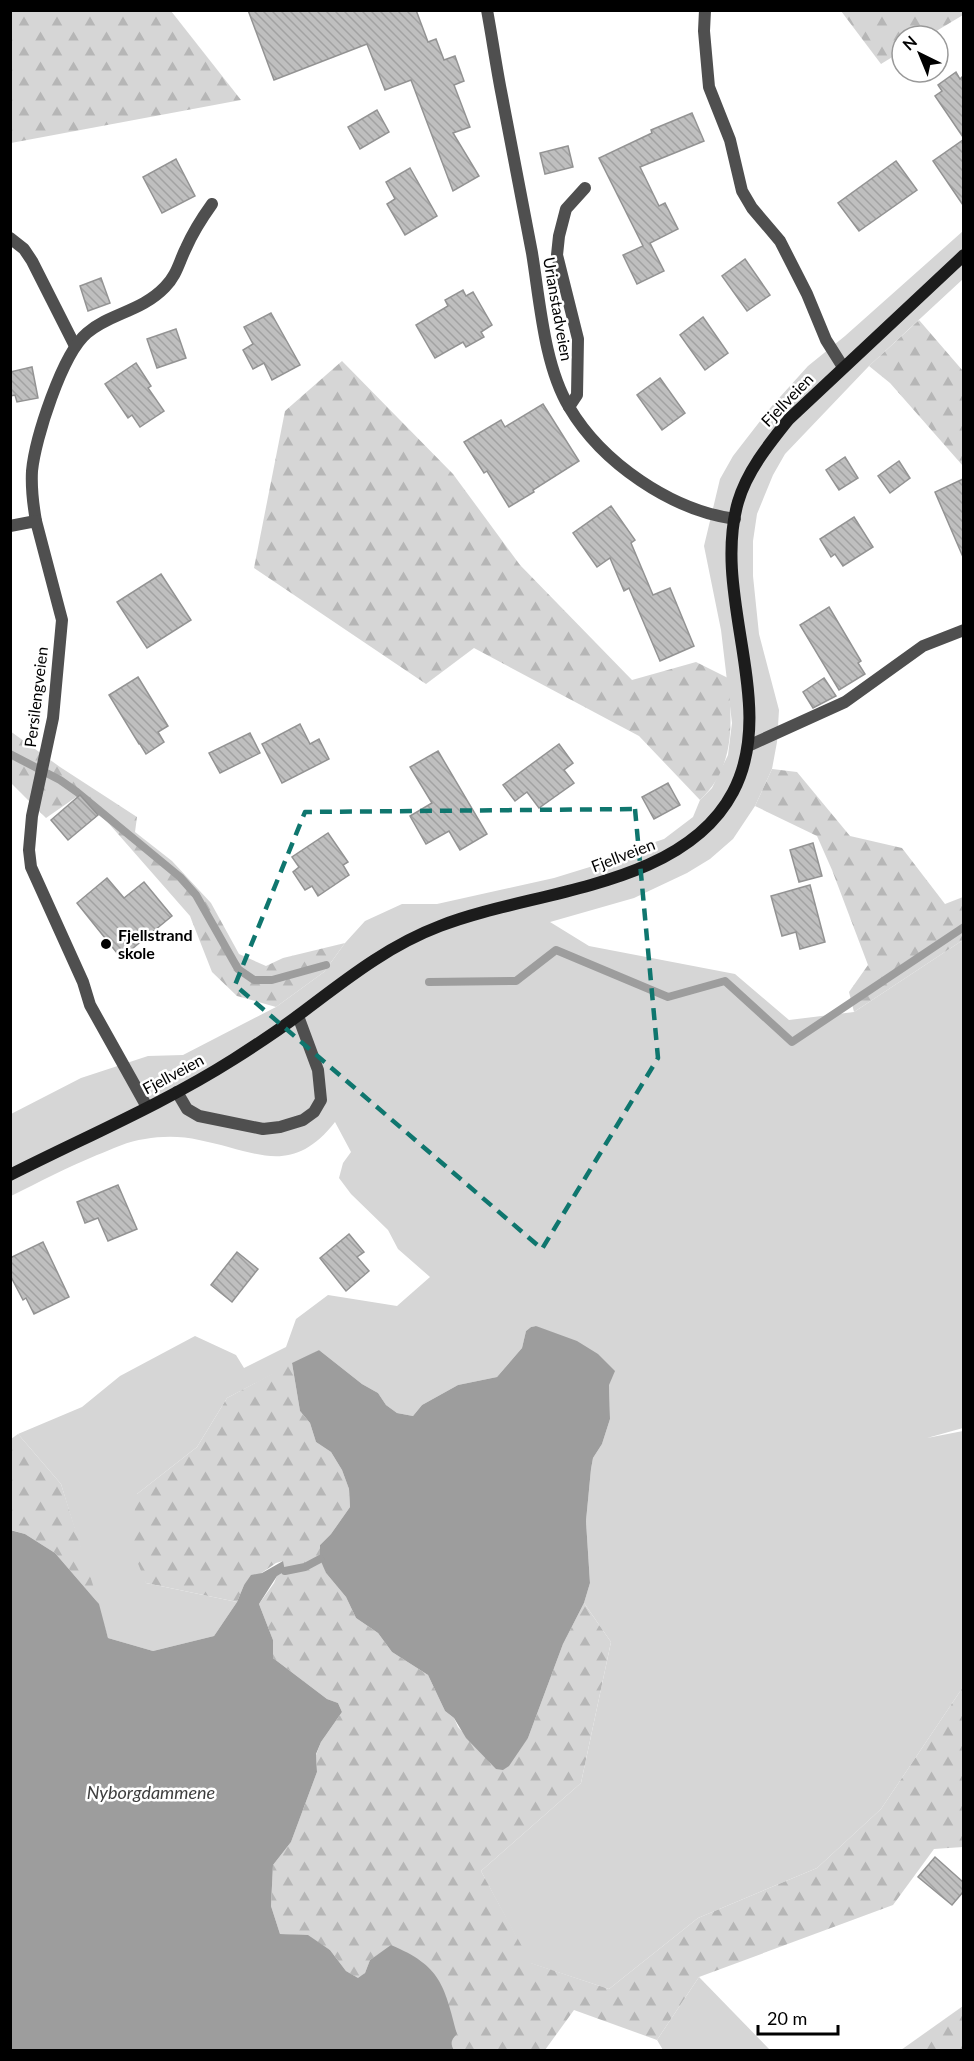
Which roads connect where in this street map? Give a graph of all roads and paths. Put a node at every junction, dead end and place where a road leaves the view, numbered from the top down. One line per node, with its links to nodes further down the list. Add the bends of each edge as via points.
1 (487, 10): 9 (street, Urianstadveien, via 552,371)
2 (705, 10): 8 (street, via 709,87 730,140 742,191 780,241 826,340)
3 (585, 188): 9 (street, via 566,209 557,255 578,339 577,395)
4 (212, 204): 7 (street, Persilengveien, via 176,275 166,286 140,307 88,332)
5 (10, 238): 7 (street, via 32,261)
6 (963, 255): 8 (main road, Fjellveien)
7 (75, 346): 11 (street, Persilengveien, via 39,436 32,487)
8 (843, 367): 10 (main road, Fjellveien, via 770,442 747,479)
9 (569, 407): 10 (street, Urianstadveien, via 625,470 685,506)
10 (735, 519): 14 (main road, Fjellveien, via 731,567 750,712)
11 (36, 521): 12 (street); 17 (street, Persilengveien, via 62,620 53,718 29,838 32,867 90,1005)
12 (10, 526)
13 (963, 630): 14 (street, via 923,646 845,702)
14 (748, 746): 15 (main road, Fjellveien, via 734,792 717,817 675,852 604,881 481,911 439,926 385,952)
15 (298, 1016): 16 (main road, Fjellveien); 16 (street, via 318,1070 321,1100 303,1120 263,1129 199,1116 187,1109)
16 (177, 1092): 17 (main road, Fjellveien)
17 (147, 1107): 18 (main road, Fjellveien)
18 (10, 1175)

